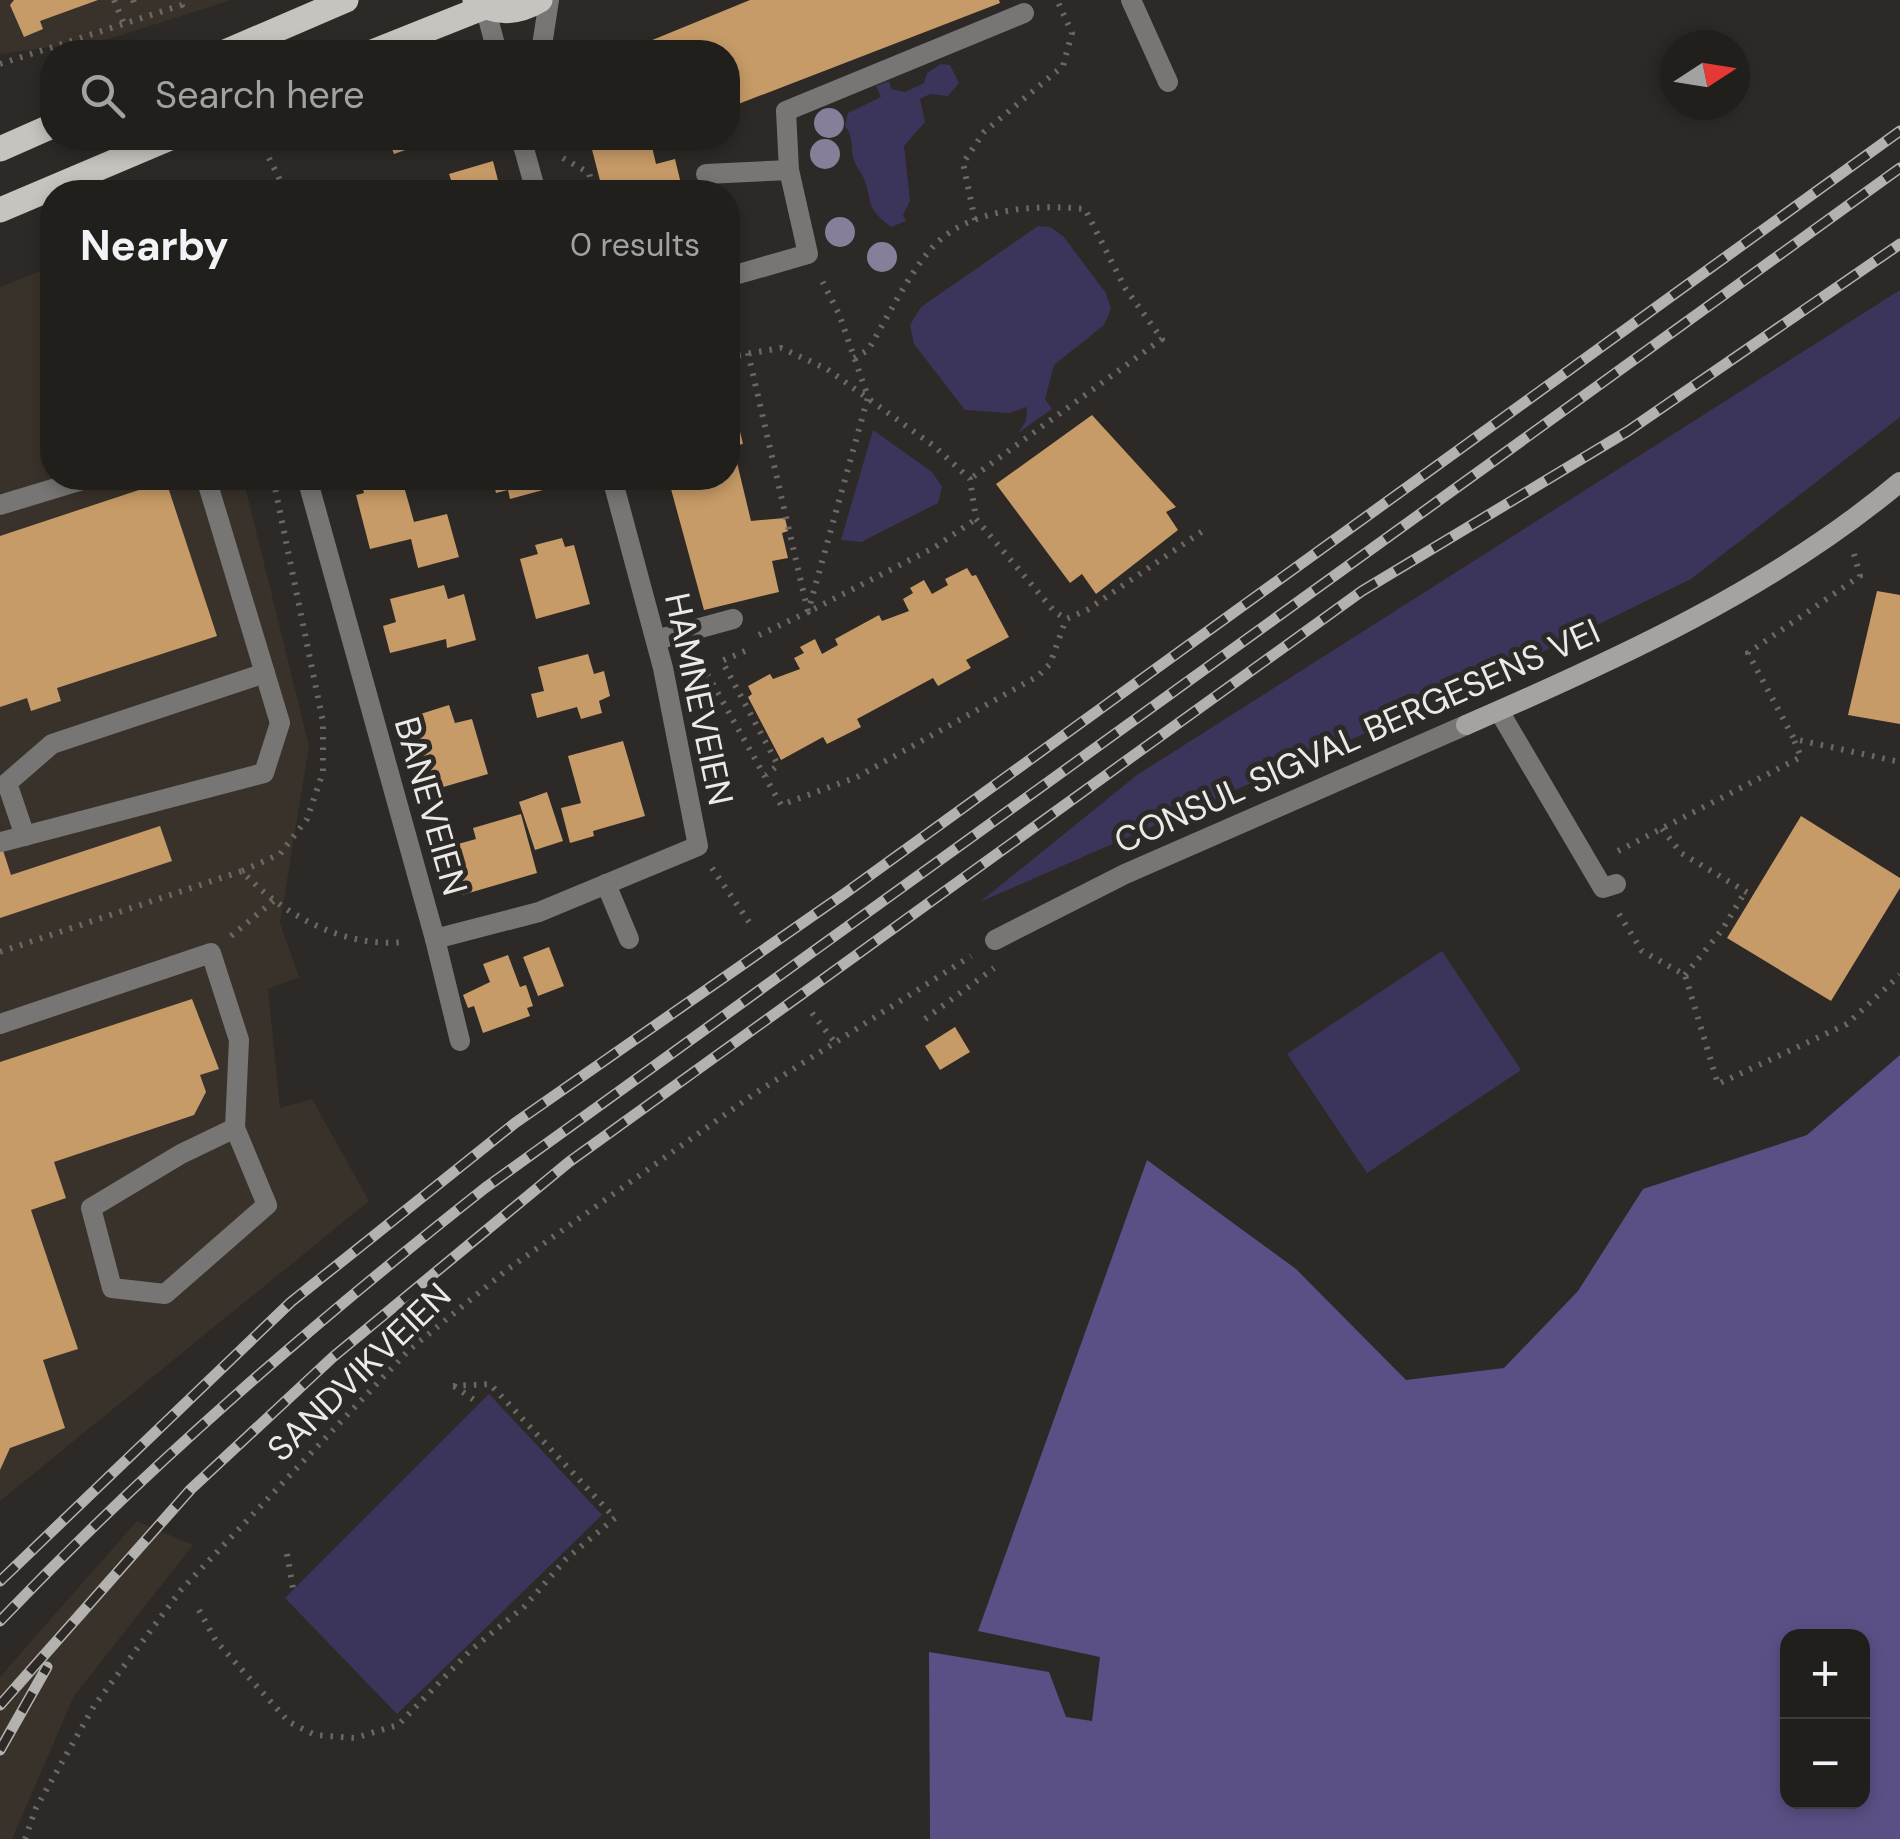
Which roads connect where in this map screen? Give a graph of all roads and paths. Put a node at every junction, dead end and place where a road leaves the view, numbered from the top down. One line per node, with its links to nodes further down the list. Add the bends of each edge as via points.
1 (114, 0): 12 (path)
2 (133, 0): 10 (path)
3 (346, 0): 14 (main road)
4 (540, 0): 9 (main road, via 510,12)
5 (549, 0): 17 (street)
6 (1057, 0): 37 (path, via 1072,33 1062,66 984,132 963,163)
7 (1132, 0): 20 (street)
8 (182, 2): 12 (path)
9 (480, 4): 15 (main road); 16 (street)
10 (136, 9)
11 (1024, 14): 28 (street, via 786,111)
12 (124, 24): 13 (path)
13 (74, 40)
14 (252, 40)
15 (399, 40)
16 (494, 40)
17 (543, 40)
18 (40, 51): 19 (path)
19 (0, 64)
20 (1168, 82)
21 (40, 131): 22 (main road)
22 (0, 149)
23 (142, 150): 30 (main road)
24 (524, 150): 32 (street)
25 (535, 150): 33 (street)
26 (269, 158): 31 (path)
27 (563, 158): 34 (path)
28 (788, 170): 29 (street); 38 (street)
29 (706, 174)
30 (71, 180)
31 (280, 180)
32 (533, 180)
33 (535, 180)
34 (591, 180)
35 (40, 193): 36 (main road)
36 (0, 210)
37 (975, 220): 42 (path, via 931,249 868,350); 44 (path, via 1044,205 1085,208 1125,288 1162,339)
38 (808, 254): 39 (street); 42 (path)
39 (740, 274)
40 (748, 353): 41 (path); 43 (path, via 781,348); 54 (path)
41 (740, 355)
42 (854, 358): 43 (path)
43 (868, 397): 44 (path); 54 (path)
44 (970, 479): 51 (path)
45 (1900, 482): 60 (street, CONSUL SIGVAL BERGESENS VEI, via 1742,594)
46 (49, 490): 50 (street)
47 (210, 490): 59 (street)
48 (310, 490): 74 (street, BANEVEIEN)
49 (615, 490): 58 (street, HAMNEVEIEN)
50 (0, 505)
51 (976, 519): 54 (path, via 934,548); 56 (path)
52 (1206, 528): 56 (path)
53 (1854, 554): 61 (path, via 1860,576 1748,653)
54 (808, 612): 63 (path, via 744,640 749,648 722,662 778,766)
55 (733, 619): 57 (street)
56 (1066, 619): 63 (path, via 1050,664 1038,676 857,776 781,805)
57 (685, 632): 58 (street); 63 (path)
58 (656, 640): 67 (street, HAMNEVEIEN)
59 (266, 673): 65 (street, via 52,744 7,783); 65 (street, via 280,723 264,773)
60 (1499, 712): 70 (street); 76 (street, CONSUL SIGVAL BERGESENS VEI, via 1125,874)
61 (1794, 739): 62 (path); 64 (path, via 1801,756)
62 (1900, 762)
63 (766, 775)
64 (1662, 830): 68 (path); 78 (path, via 1681,852 1749,894)
65 (25, 836): 66 (street)
66 (1, 842)
67 (698, 846): 69 (street, BANEVEIEN); 73 (path, HAMNEVEIEN)
68 (1618, 851)
69 (606, 884): 74 (street, BANEVEIEN, via 539,912); 75 (street)
70 (1609, 886): 78 (path, via 1642,951)
71 (276, 900): 72 (path); 74 (path, via 330,934 392,944); 77 (path, via 242,871)
72 (258, 914)
73 (748, 922)
74 (435, 939): 82 (street)
75 (629, 939)
76 (995, 940): 83 (path)
77 (0, 952)
78 (1684, 975): 79 (path, via 1718,1084 1847,1024)
79 (1900, 975)
80 (812, 1012): 83 (path)
81 (0, 1024): 84 (street, via 211,952 239,1040)
82 (460, 1040)
83 (833, 1040): 89 (path, SANDVIKVEIEN, via 508,1269 409,1350 181,1590 94,1706)
84 (235, 1128): 84 (street, via 91,1208 112,1288 164,1294 267,1205)
85 (480, 1404): 88 (path, via 453,1386 490,1384 615,1518 398,1725 354,1738 315,1735 289,1722 216,1641)
86 (287, 1554): 87 (path)
87 (293, 1589)
88 (199, 1610)
89 (24, 1839)

